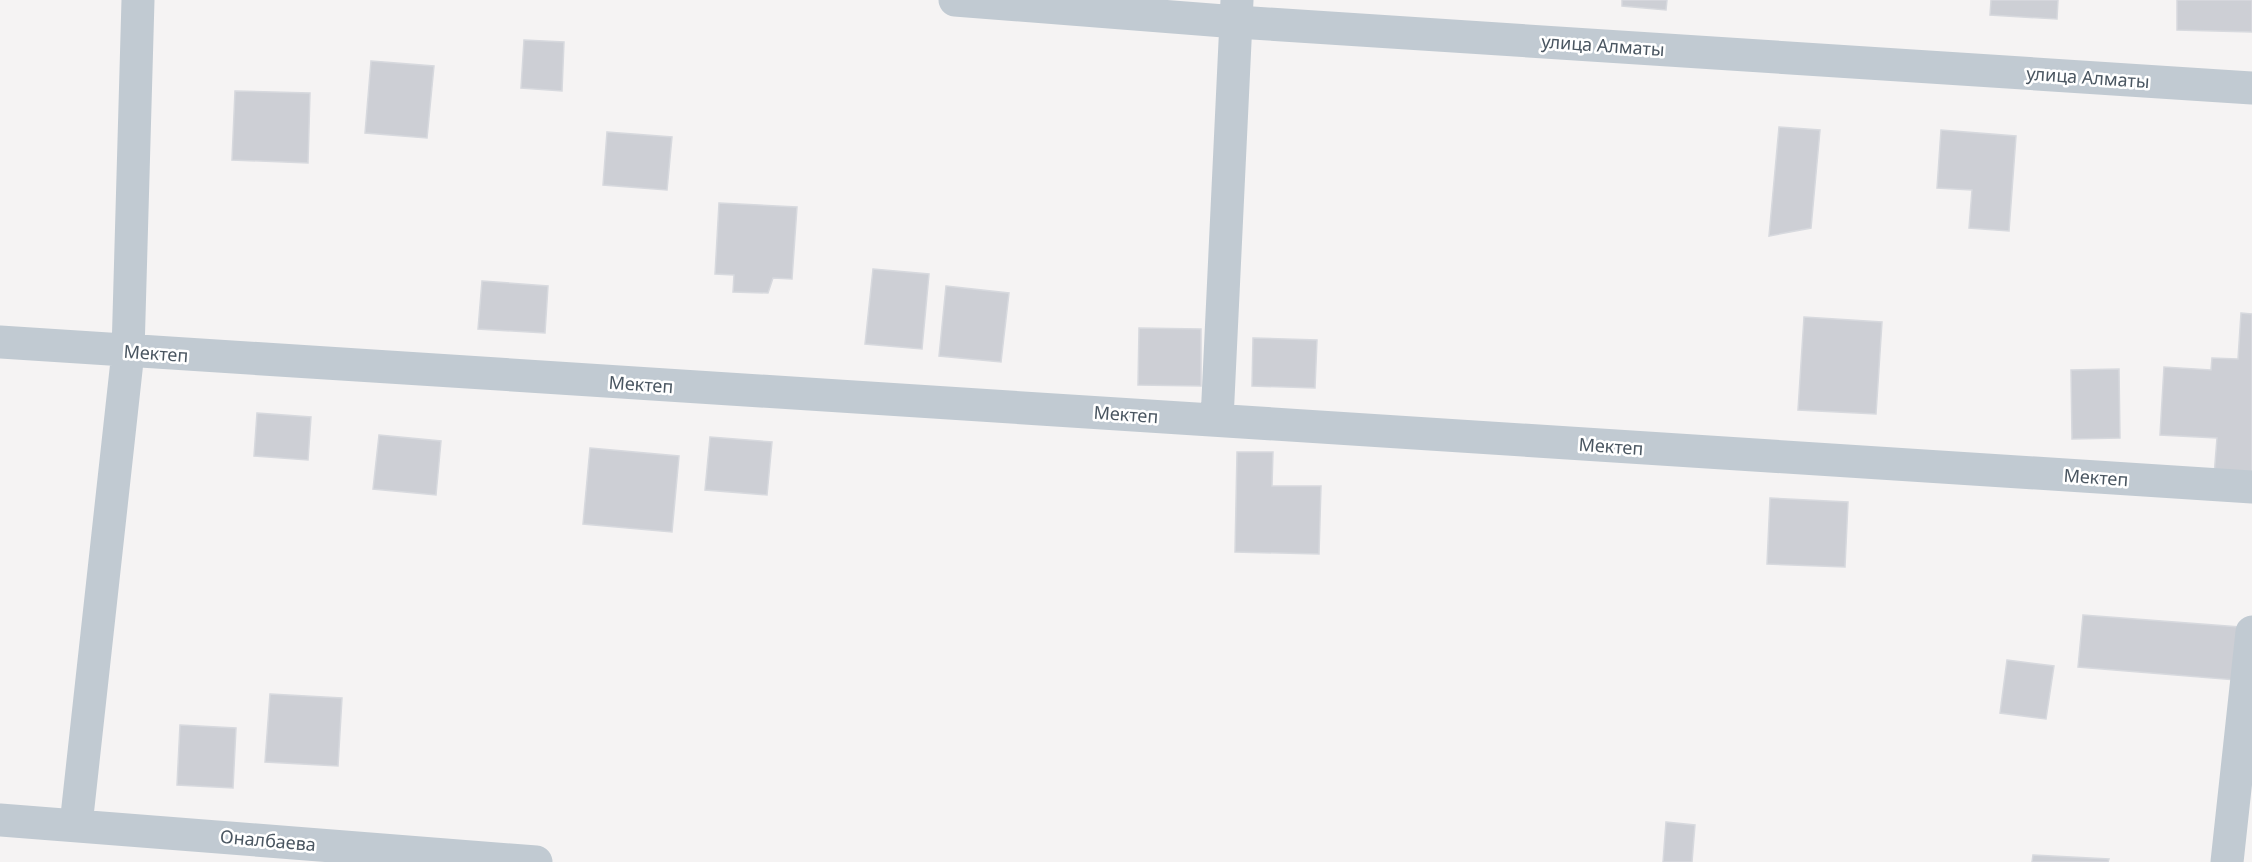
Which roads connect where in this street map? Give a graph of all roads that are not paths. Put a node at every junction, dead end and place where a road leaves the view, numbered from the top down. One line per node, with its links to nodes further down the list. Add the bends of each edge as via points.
1 (138, 0): 6 (street)
2 (955, 0): 3 (street, улица Алматы)
3 (1237, 11): 4 (street, улица Алматы); 7 (street)
4 (2252, 88)
5 (0, 342): 6 (street, Мектеп)
6 (128, 352): 7 (street, Мектеп); 11 (street)
7 (1217, 420): 8 (street, Мектеп)
8 (2252, 488)
9 (2252, 632): 13 (street)
10 (0, 820): 11 (street, Оналбаева)
11 (76, 825): 12 (street, Оналбаева)
12 (536, 862)
13 (2227, 862)

